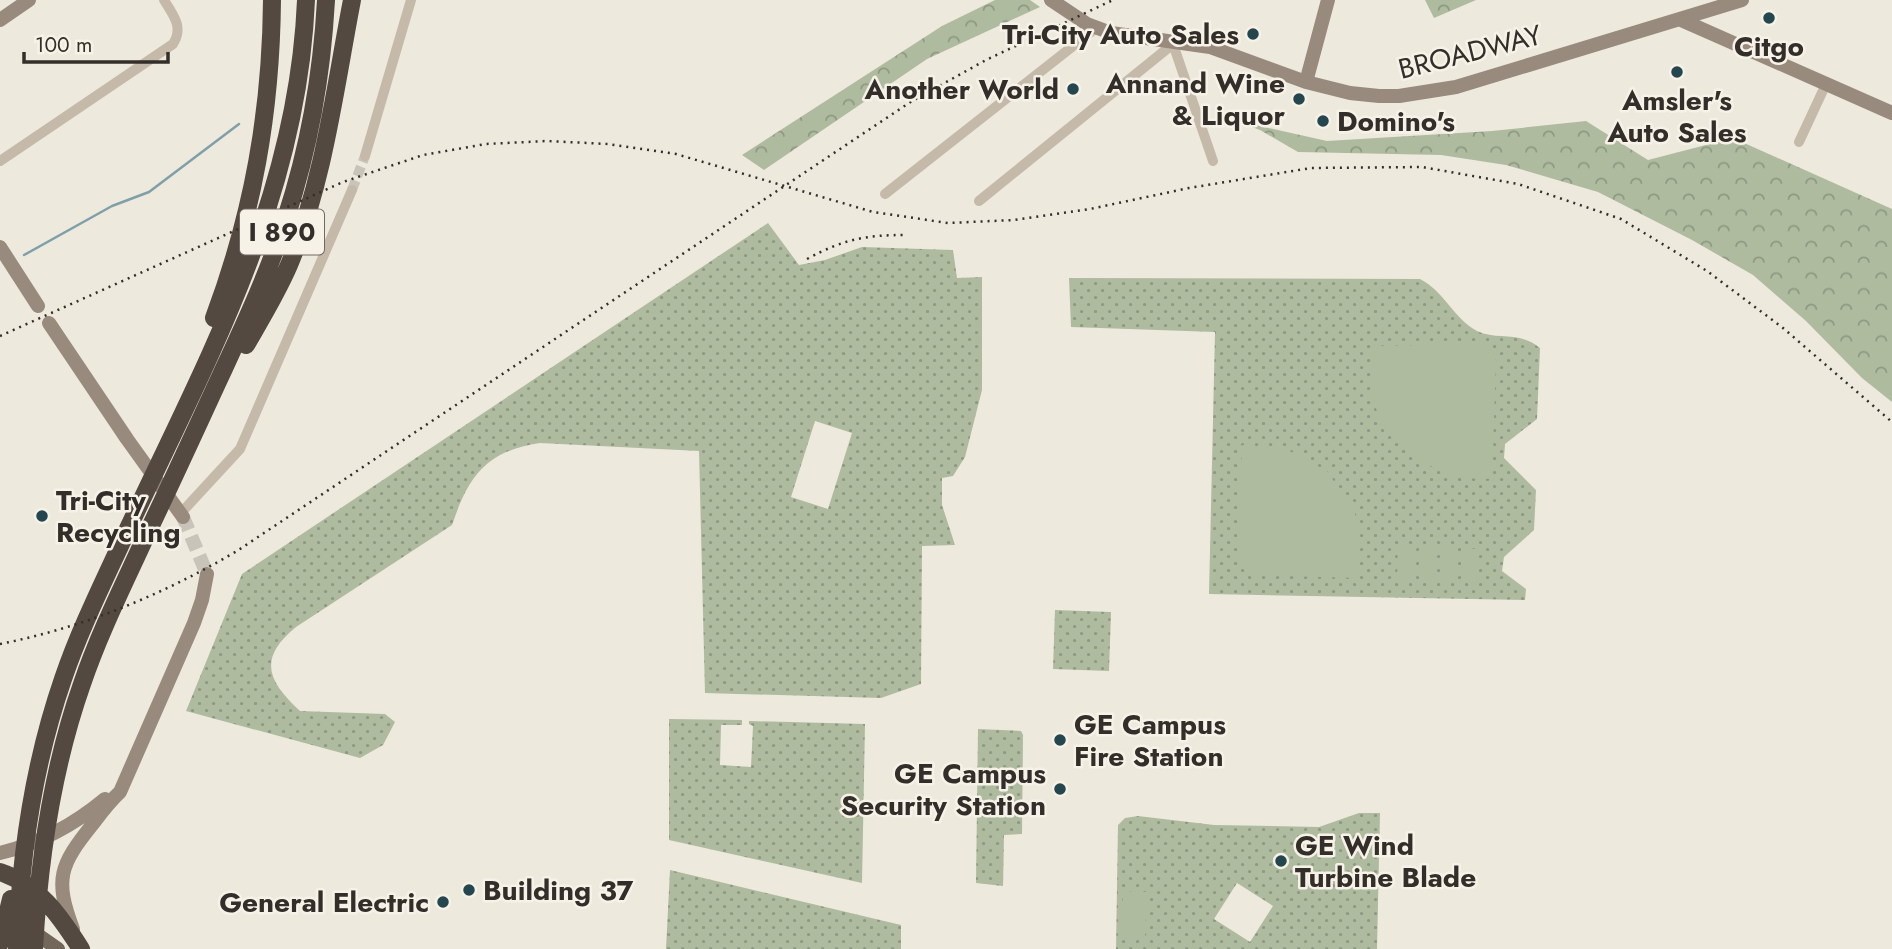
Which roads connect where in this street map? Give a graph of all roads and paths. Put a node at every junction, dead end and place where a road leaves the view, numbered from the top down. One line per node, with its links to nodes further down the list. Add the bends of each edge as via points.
1 (29, 0): 12 (street)
2 (164, 0): 20 (street, via 179,27 173,44)
3 (306, 0): 28 (highway, I 890, via 296,98 268,213 235,299)
4 (326, 0): 29 (highway, I 890, via 315,101 289,209 258,294)
5 (411, 0): 19 (street)
6 (1052, 0): 13 (street, BROADWAY)
7 (1328, 0): 15 (street)
8 (1742, 0): 11 (street, BROADWAY)
9 (272, 1): 28 (highway, via 265,120 250,206 228,282)
10 (350, 8): 29 (highway, via 317,177 294,250 278,288)
11 (1679, 19): 15 (street, BROADWAY, via 1456,87 1379,96); 16 (street)
12 (0, 20)
13 (1096, 28): 14 (street, BROADWAY); 23 (street)
14 (1173, 44): 15 (street, BROADWAY, via 1210,47); 21 (street); 24 (street)
15 (1306, 82)
16 (1826, 84): 17 (street); 18 (street)
17 (1892, 113)
18 (1799, 142)
19 (365, 156)
20 (0, 161)
21 (1213, 161)
22 (352, 190): 30 (street, via 240,449)
23 (885, 194)
24 (979, 201)
25 (0, 247): 26 (street)
26 (38, 306)
27 (49, 323): 30 (street)
28 (170, 440): 33 (highway, I 890, via 64,676 44,742)
29 (187, 448): 36 (highway, I 890, via 82,682 55,780)
30 (182, 515)
31 (207, 574): 32 (street, via 194,623)
32 (145, 732): 34 (street, via 120,778 97,805 45,837); 43 (street, via 121,792 67,858 62,879 66,907)
33 (24, 844): 38 (highway); 39 (highway, I 890)
34 (0, 853)
35 (0, 872): 43 (highway, via 41,896)
36 (40, 875): 40 (highway, I 890); 41 (highway)
37 (0, 916): 42 (main road)
38 (0, 943)
39 (17, 949)
40 (34, 949)
41 (42, 949)
42 (58, 949)
43 (81, 949)

